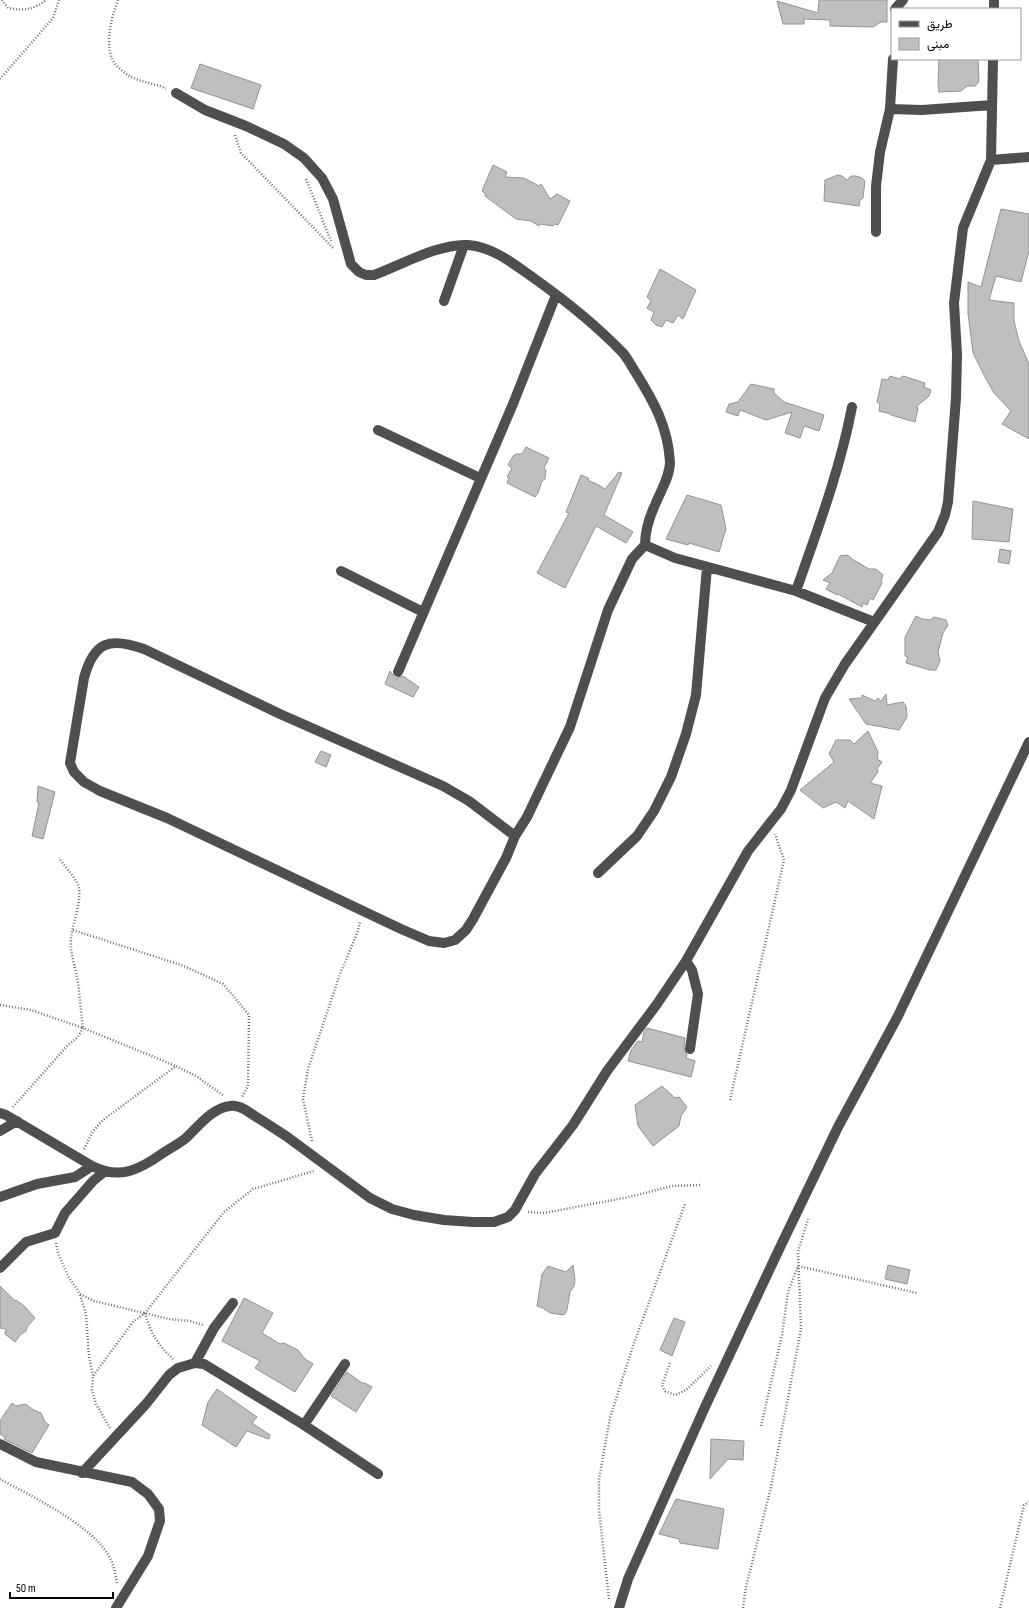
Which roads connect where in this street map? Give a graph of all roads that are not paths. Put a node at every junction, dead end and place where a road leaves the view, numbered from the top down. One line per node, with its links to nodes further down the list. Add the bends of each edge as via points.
1 (903, 0): 2 (street)
2 (896, 8)
3 (893, 60): 7 (street)
4 (993, 60): 6 (street)
5 (176, 93): 11 (street, via 205,110 284,144 304,158 322,178 333,199 351,264 359,272 374,275 440,249)
6 (992, 105): 7 (street, via 922,110); 9 (street)
7 (890, 109): 10 (street, via 880,152 876,186)
8 (1029, 157): 9 (street)
9 (991, 160): 22 (street, via 963,228 954,303 956,398 950,487 945,515 938,532)
10 (876, 232)
11 (464, 246): 12 (street, via 484,248 507,258); 13 (street)
12 (556, 295): 16 (street, via 513,404); 17 (street, via 624,354 662,420 670,464 665,484 645,533)
13 (444, 301)
14 (852, 407): 20 (street, via 838,466)
15 (378, 430): 16 (street)
16 (480, 478): 21 (street)
17 (645, 546): 18 (street); 25 (street, via 632,559 608,610 570,727)
18 (707, 567): 20 (street); 26 (street, via 696,695 676,763 654,811 637,836)
19 (341, 571): 21 (street)
20 (796, 591): 22 (street)
21 (423, 612): 23 (street)
22 (874, 622): 27 (street, via 825,698 790,790 771,822 748,851)
23 (398, 672)
24 (1029, 742): 44 (street, via 898,1016 838,1127 782,1243 628,1579)
25 (516, 836): 25 (street, via 466,930 455,940 444,943 429,941 167,818 84,782 74,772 70,763 88,664 101,647 111,643 127,643 443,786 469,801)
26 (598, 873)
27 (686, 961): 28 (street, via 692,970 698,994); 33 (street, via 535,1174 515,1210 508,1217 494,1222 444,1220 392,1209 370,1198 286,1136 244,1109 231,1105 216,1112 185,1139 145,1165 129,1171)
28 (690, 1049)
29 (3, 1114): 30 (street)
30 (17, 1121): 31 (street); 32 (street)
31 (0, 1131)
32 (92, 1166): 33 (street); 34 (street, via 75,1177 37,1184)
33 (104, 1172): 35 (street, via 65,1212 55,1233 26,1242)
34 (0, 1197)
35 (0, 1268)
36 (233, 1303): 37 (street, via 214,1328)
37 (195, 1363): 39 (street, via 204,1364); 41 (street, via 178,1368 169,1375)
38 (345, 1364): 39 (street)
39 (304, 1425): 42 (street)
40 (0, 1444): 41 (street, via 36,1462)
41 (82, 1473): 43 (street, via 132,1482 148,1494 159,1509 160,1521 148,1556)
42 (378, 1474)
43 (117, 1606)
44 (619, 1608)

